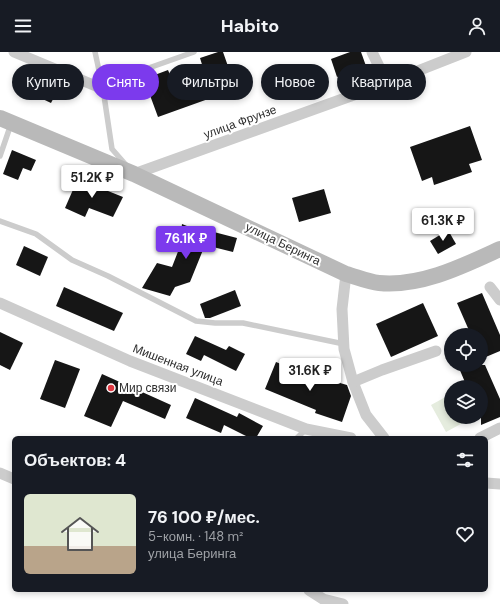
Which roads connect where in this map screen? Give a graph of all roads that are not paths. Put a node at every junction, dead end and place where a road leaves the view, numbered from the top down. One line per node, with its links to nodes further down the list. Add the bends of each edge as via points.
1 (14, 52): 10 (street)
2 (95, 52): 6 (lane)
3 (194, 52): 7 (lane)
4 (372, 52): 8 (street)
5 (466, 52): 9 (street, улица Фрунзе)
6 (98, 64)
7 (159, 64)
8 (378, 64)
9 (426, 68)
10 (92, 84)
11 (105, 100): 15 (lane, via 112,149)
12 (340, 100): 15 (street, улица Фрунзе)
13 (6, 121): 14 (lane); 15 (main road, улица Беринга)
14 (0, 156)
15 (134, 174): 18 (main road, улица Беринга)
16 (0, 221): 22 (lane, via 36,234 72,260 196,321 243,323)
17 (500, 249): 18 (main road, улица Беринга, via 452,270 411,281 379,283)
18 (346, 274): 22 (street, via 342,309)
19 (490, 287): 20 (street)
20 (500, 300)
21 (0, 303): 26 (street, Мишенная улица, via 130,361)
22 (344, 344): 24 (street)
23 (436, 351): 24 (street)
24 (353, 382): 29 (street, via 366,415)
25 (500, 428): 30 (street)
26 (306, 429): 27 (lane); 28 (street, Мишенная улица)
27 (299, 436)
28 (341, 436)
29 (382, 436)
30 (484, 436)
31 (0, 472): 32 (street)
32 (12, 478)
33 (488, 483): 34 (street)
34 (500, 484)
35 (312, 592): 36 (street, via 323,599)
36 (343, 604)

